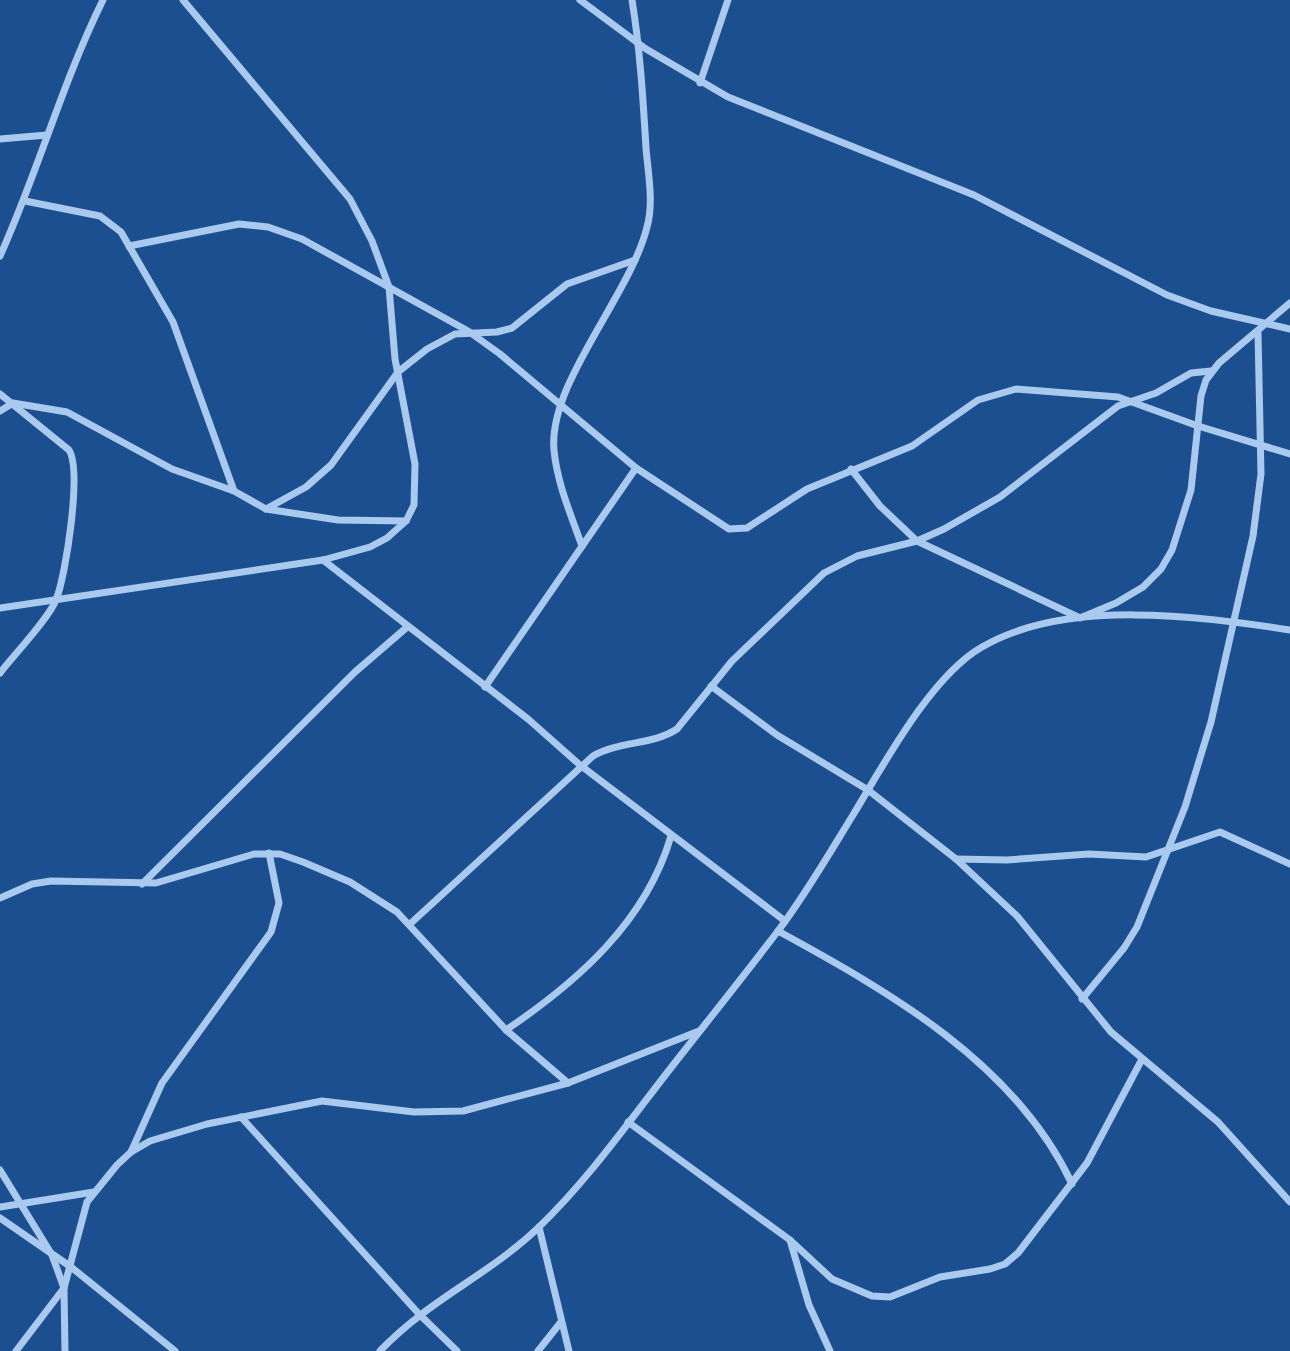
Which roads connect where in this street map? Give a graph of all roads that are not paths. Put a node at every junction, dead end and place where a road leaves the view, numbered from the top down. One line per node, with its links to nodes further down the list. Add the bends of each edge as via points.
1 (103, 0): 8 (street)
2 (183, 0): 14 (street, via 350,199)
3 (580, 0): 6 (street)
4 (632, 0): 6 (street)
5 (728, 0): 7 (street)
6 (639, 43): 7 (street); 13 (street, via 650,208)
7 (700, 83): 16 (street, via 781,121 974,195 1167,295)
8 (47, 135): 9 (street); 10 (street)
9 (0, 139)
10 (25, 201): 11 (street, via 100,216 121,232); 12 (street)
11 (129, 246): 14 (street, via 219,226 256,225 302,239); 32 (street, via 173,323)
12 (0, 256)
13 (635, 260): 18 (street, via 567,284 512,328); 25 (street)
14 (389, 287): 18 (street); 20 (street)
15 (1290, 303): 16 (street)
16 (1267, 325): 17 (street); 19 (street)
17 (1290, 329)
18 (468, 331): 20 (street, via 447,337); 25 (street)
19 (1258, 333): 21 (street); 28 (street)
20 (398, 372): 33 (street, via 331,465 306,487); 34 (street, via 416,482 414,505)
21 (1211, 372): 23 (street, via 1191,373 1156,393); 27 (street, via 1200,396)
22 (0, 394): 24 (street)
23 (1131, 400): 27 (street); 31 (street, via 1053,390 996,393 949,417 912,446); 35 (street, via 1104,415 1000,497)
24 (13, 403): 26 (street); 32 (street, via 67,412 172,469); 38 (street, via 60,441 73,460 75,482)
25 (559, 404): 30 (street); 36 (street, via 554,450)
26 (0, 411)
27 (1198, 426): 28 (street); 40 (street, via 1185,514 1161,569 1143,587)
28 (1262, 444): 29 (street); 41 (street, via 1253,536)
29 (1290, 454)
30 (636, 468): 31 (street, via 706,517 734,530 747,528 807,489); 36 (street)
31 (851, 469): 35 (street, via 880,506)
32 (234, 491): 33 (street)
33 (266, 509): 34 (street, via 338,520)
34 (406, 521): 37 (street, via 370,547)
35 (918, 541): 40 (street); 45 (street, via 857,556 824,573 745,647)
36 (582, 546): 46 (street)
37 (323, 560): 38 (street); 42 (street)
38 (56, 601): 39 (street); 44 (street)
39 (0, 608)
40 (1080, 618): 41 (street, via 1127,614); 48 (street, via 1007,636 963,660 931,696)
41 (1235, 622): 43 (street); 51 (street, via 1185,807)
42 (407, 628): 46 (street); 54 (street, via 355,672)
43 (1290, 630)
44 (0, 673)
45 (711, 686): 47 (street, via 672,732 605,749); 48 (street, via 778,735)
46 (485, 687): 47 (street)
47 (580, 765): 49 (street); 57 (street)
48 (868, 790): 52 (street); 56 (street)
49 (671, 836): 56 (street); 60 (street, via 653,884 605,948 552,999)
50 (269, 853): 54 (street, via 234,858); 57 (street, via 350,882); 66 (street, via 279,903 275,922 162,1083)
51 (1164, 853): 52 (street); 53 (street, via 1220,832); 59 (street, via 1137,927)
52 (956, 859): 59 (street, via 1017,916)
53 (1290, 864)
54 (141, 885): 55 (street, via 51,881)
55 (0, 898)
56 (785, 921): 58 (street)
57 (411, 924): 60 (street)
58 (778, 931): 61 (street); 68 (street, via 891,997 985,1068 1032,1117)
59 (1082, 999): 62 (street)
60 (506, 1030): 63 (street)
61 (699, 1031): 63 (street); 65 (street)
62 (1141, 1060): 68 (street); 70 (street, via 1218,1122)
63 (568, 1083): 64 (street, via 441,1114 322,1101)
64 (241, 1117): 66 (street, via 162,1137); 79 (street)
65 (628, 1122): 74 (street); 75 (street)
66 (131, 1152): 69 (street)
67 (0, 1170): 71 (street)
68 (1072, 1184): 75 (street, via 1005,1264 940,1277 890,1297 872,1296 832,1279)
69 (94, 1192): 71 (street); 77 (street)
70 (1290, 1202)
71 (21, 1205): 72 (street); 76 (street)
72 (0, 1207)
73 (0, 1218): 76 (street)
74 (539, 1227): 79 (street); 80 (street)
75 (790, 1240): 88 (street, via 809,1305)
76 (52, 1255): 77 (street); 78 (street)
77 (71, 1267): 78 (street); 83 (street)
78 (64, 1288): 81 (street); 82 (street)
79 (419, 1314): 84 (street); 85 (street)
80 (561, 1322): 86 (street); 87 (street)
81 (16, 1351)
82 (65, 1351)
83 (175, 1351)
84 (380, 1351)
85 (457, 1351)
86 (538, 1351)
87 (569, 1351)
88 (830, 1351)

